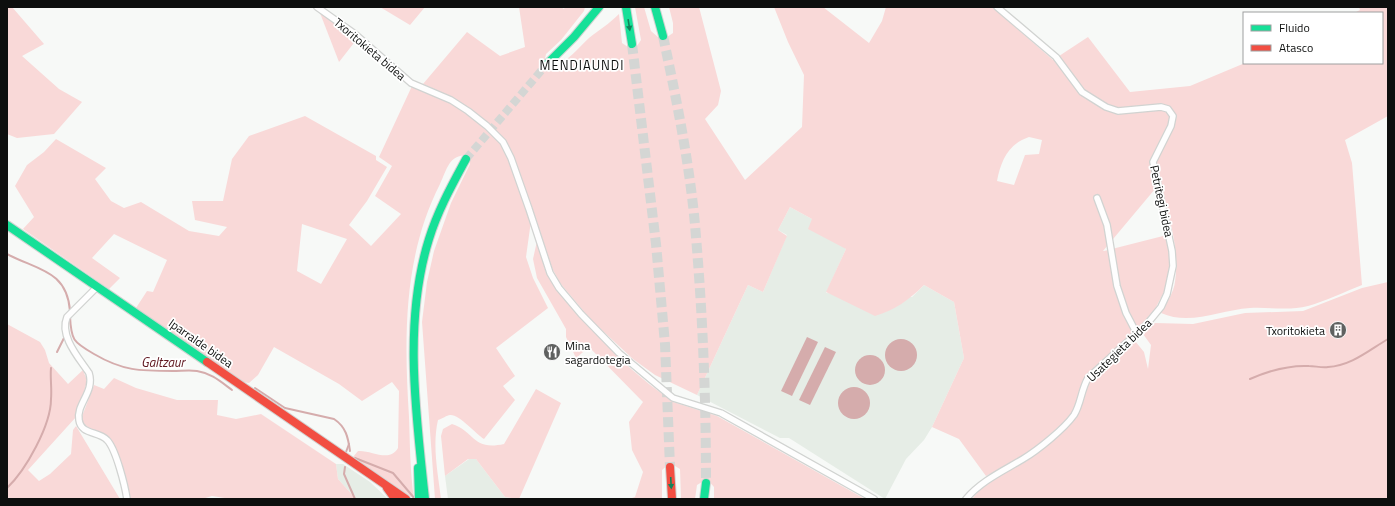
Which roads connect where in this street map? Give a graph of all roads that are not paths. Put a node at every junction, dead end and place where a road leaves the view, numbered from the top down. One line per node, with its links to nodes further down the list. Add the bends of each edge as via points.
1 (318, 7): 31 (street, Txoritokieta bidea, via 355,34 411,83 451,100 487,126 503,142 511,158 550,273 581,314 619,353 673,398 721,413)
2 (626, 7): 7 (main road, one-way to 7)
3 (655, 7): 6 (main road)
4 (997, 7): 13 (street, Petritegi bidea, via 1056,57 1082,92 1118,111 1161,107 1168,109 1173,116 1171,126 1153,162 1172,251 1173,266)
5 (596, 10): 8 (main road)
6 (664, 36)
7 (632, 44)
8 (546, 65)
9 (466, 158): 15 (main road, via 450,184 423,265 414,314)
10 (1097, 198): 14 (street, via 1107,225 1117,286 1126,313)
11 (7, 225): 12 (main road, Iparralde bidea)
12 (97, 287): 18 (main road, Iparralde bidea); 22 (street, via 68,316 65,333 91,380 78,419 81,427 88,432 100,434 108,441)
13 (1167, 294): 14 (street, Usategieta bidea, via 1153,318)
14 (1137, 334): 21 (street, Usategieta bidea, via 1088,378 1079,405 1065,424 1025,458)
15 (415, 387): 16 (main road); 28 (main road, via 420,407)
16 (420, 454): 26 (main road, via 417,480); 27 (main road)
17 (670, 467): 29 (main road, one-way to 29)
18 (381, 482): 20 (main road); 23 (main road)
19 (706, 483): 30 (main road)
20 (392, 489): 24 (main road); 25 (main road)
21 (971, 493): 32 (street, Usategieta bidea); 33 (street)
22 (127, 499)
23 (395, 499)
24 (399, 499)
25 (406, 499)
26 (419, 499)
27 (425, 499)
28 (430, 499)
29 (672, 499)
30 (704, 499)
31 (874, 499)
32 (966, 499)
33 (974, 499)

